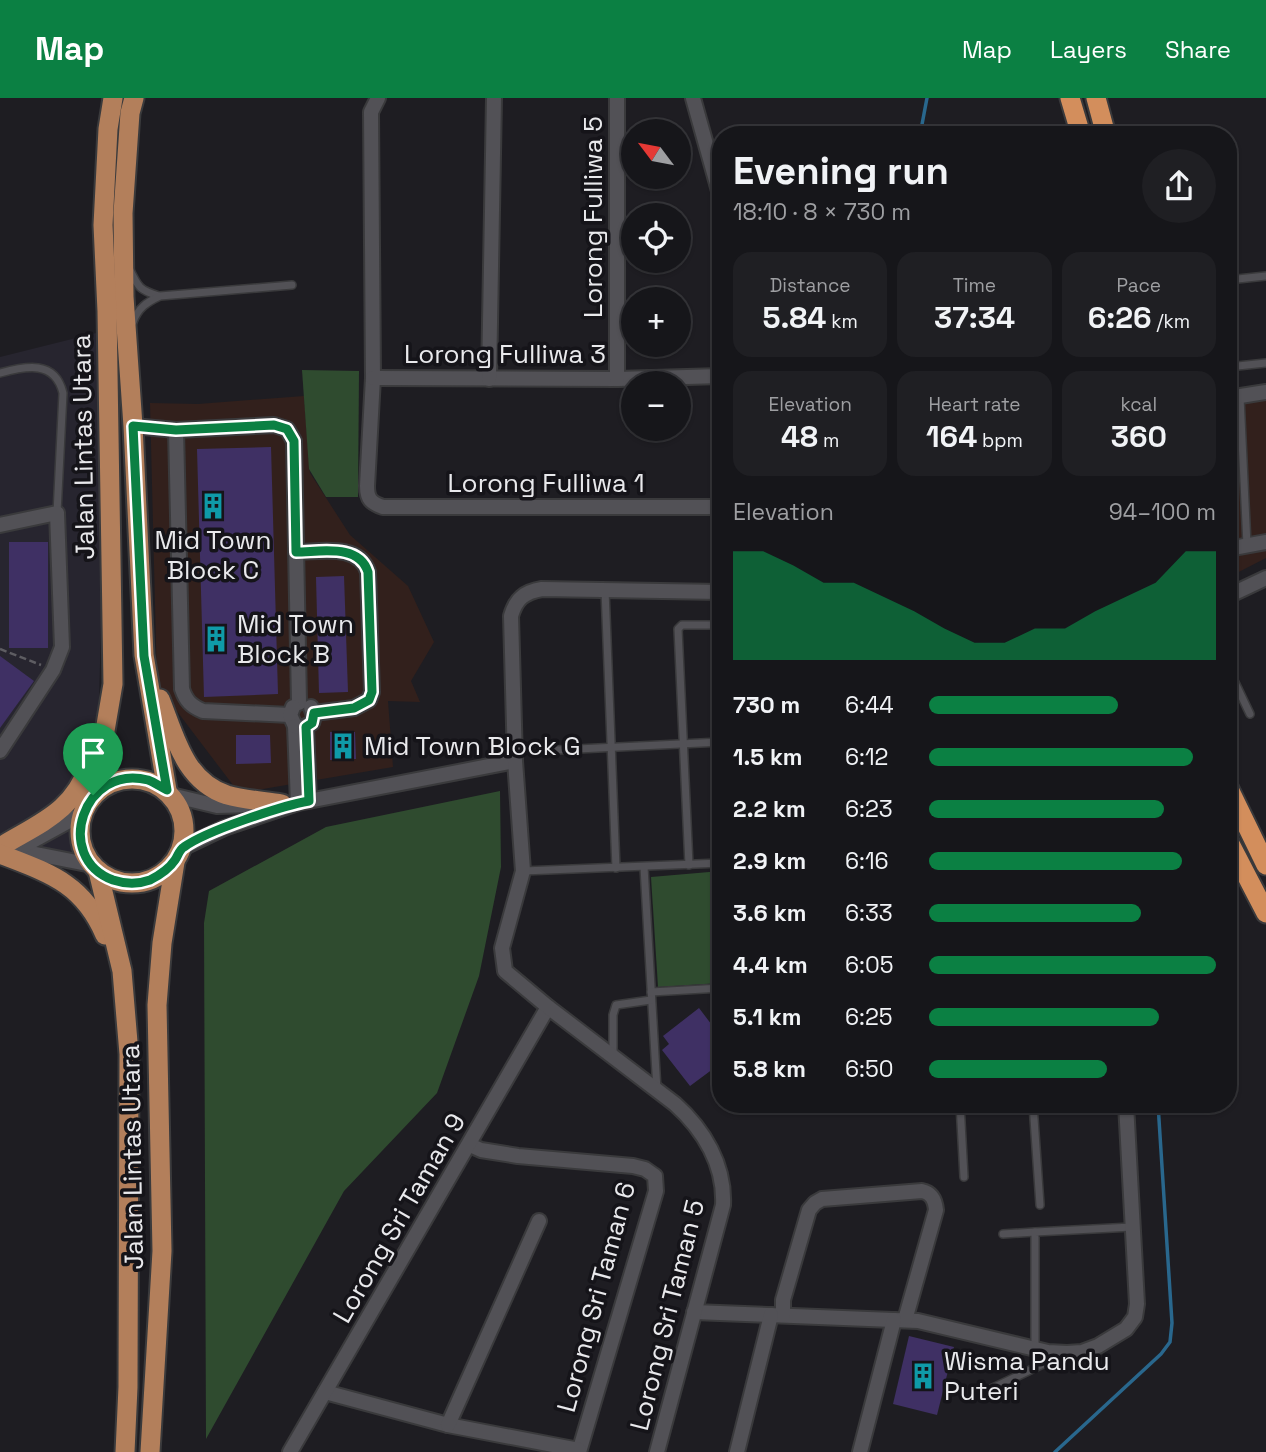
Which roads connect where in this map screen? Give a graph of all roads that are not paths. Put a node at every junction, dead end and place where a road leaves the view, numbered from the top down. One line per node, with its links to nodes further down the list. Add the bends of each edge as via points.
1 (113, 98): 44 (main road, Jalan Lintas Utara, via 103,225)
2 (134, 98): 12 (main road, Jalan Lintas Utara, via 123,212)
3 (378, 98): 22 (street, Lorong Fulliwa 3, via 371,112)
4 (494, 98): 23 (street)
5 (617, 98): 24 (street, Lorong Fulliwa 5)
6 (693, 98): 11 (street)
7 (1070, 98): 9 (highway)
8 (1096, 98): 10 (highway)
9 (1078, 126)
10 (1104, 126)
11 (712, 166)
12 (124, 255): 16 (lane, via 143,291); 17 (main road, Jalan Lintas Utara)
13 (1266, 276): 14 (lane)
14 (1237, 279)
15 (292, 285): 16 (lane)
16 (160, 296): 17 (lane, via 136,313)
17 (127, 339): 27 (main road, Jalan Lintas Utara)
18 (1266, 363): 19 (lane)
19 (1237, 366)
20 (0, 373): 32 (lane, via 32,367 60,382)
21 (712, 376): 24 (street, Lorong Fulliwa 3)
22 (373, 378): 23 (street, Lorong Fulliwa 3); 30 (street, Lorong Fulliwa 3, via 367,486)
23 (489, 379): 24 (street, Lorong Fulliwa 3)
24 (617, 379)
25 (1266, 392): 26 (street)
26 (1237, 397)
27 (133, 426): 28 (street); 43 (main road, Jalan Lintas Utara)
28 (176, 430): 37 (street, via 274,425 287,429 294,441); 47 (street, via 182,689 186,700 203,711)
29 (1237, 431): 35 (lane)
30 (372, 503): 31 (street, Lorong Fulliwa 1, via 383,507)
31 (712, 507)
32 (57, 513): 33 (street); 52 (street, via 62,647 53,670)
33 (0, 525)
34 (1266, 542): 35 (street)
35 (1247, 545): 36 (street)
36 (1237, 547)
37 (296, 552): 47 (street); 47 (street, via 352,553 365,563 372,692 369,700 354,708 314,713 307,704)
38 (1266, 578): 41 (street)
39 (605, 590): 40 (street); 50 (lane); 53 (street, Lorong Sri Taman 5, via 542,589 515,602 511,616)
40 (712, 592)
41 (1237, 592)
42 (712, 625): 49 (lane, via 682,625 678,629)
43 (144, 656): 54 (main road, Jalan Lintas Utara); 56 (main road, via 192,772 229,796)
44 (113, 684): 55 (main road, Jalan Lintas Utara); 58 (main road, via 80,789 58,813)
45 (1237, 687): 46 (lane)
46 (1250, 714)
47 (297, 718): 56 (street)
48 (712, 742): 49 (lane)
49 (684, 744): 50 (lane); 62 (lane)
50 (611, 747): 51 (lane); 66 (lane)
51 (557, 750)
52 (0, 751)
53 (516, 761): 56 (street); 67 (street, Lorong Sri Taman 5)
54 (169, 793): 55 (main road, via 149,780 129,778 110,783); 56 (street, via 229,807); 59 (main road, via 184,820)
55 (89, 802): 58 (street, via 78,816); 65 (main road, via 80,829 82,848)
56 (296, 803): 59 (street, via 224,828)
57 (1237, 805): 63 (highway)
58 (4, 851): 65 (street); 69 (main road, via 81,895 101,924)
59 (178, 855): 65 (main road, via 162,874 146,881 113,880); 94 (main road, Jalan Lintas Utara, via 162,943 157,1005 162,1251)
60 (1237, 857): 68 (highway)
61 (712, 863): 62 (lane)
62 (689, 864): 64 (lane)
63 (1266, 865)
64 (644, 867): 66 (lane); 71 (lane)
65 (95, 868): 69 (main road, Jalan Lintas Utara)
66 (616, 868): 67 (lane)
67 (523, 871): 72 (street, Lorong Sri Taman 5, via 501,957 510,977)
68 (1266, 913)
69 (122, 971): 93 (main road, Jalan Lintas Utara, via 129,1054)
70 (712, 989): 71 (lane)
71 (651, 996): 73 (lane, via 616,1004); 74 (lane)
72 (548, 1007): 73 (street, Lorong Sri Taman 5); 78 (street, Lorong Sri Taman 9)
73 (613, 1057): 74 (street, Lorong Sri Taman 5)
74 (657, 1090): 85 (street, Lorong Sri Taman 5, via 694,1120 715,1157 722,1182 723,1205)
75 (960, 1113): 79 (lane)
76 (1034, 1113): 80 (lane)
77 (1126, 1113): 82 (street)
78 (470, 1145): 89 (street, Lorong Sri Taman 9); 92 (street, Lorong Sri Taman 6, via 518,1156 633,1166 654,1177 656,1191)
79 (964, 1177)
80 (1040, 1205)
81 (539, 1221): 91 (street)
82 (1132, 1227): 83 (lane); 88 (street, via 1135,1317 1126,1329 1082,1352)
83 (1035, 1232): 84 (lane); 88 (lane)
84 (1003, 1234)
85 (694, 1312): 86 (street); 96 (street, Lorong Sri Taman 5)
86 (777, 1315): 87 (street); 87 (street, via 815,1203 922,1191 933,1197 936,1210); 97 (street)
87 (900, 1320): 88 (street); 98 (street)
88 (1042, 1350): 90 (lane, via 1042,1363)
89 (325, 1392): 91 (street); 95 (street, Lorong Sri Taman 9)
90 (978, 1395)
91 (448, 1425): 92 (street)
92 (579, 1451)
93 (125, 1452)
94 (150, 1452)
95 (290, 1452)
96 (657, 1452)
97 (737, 1452)
98 (860, 1452)

